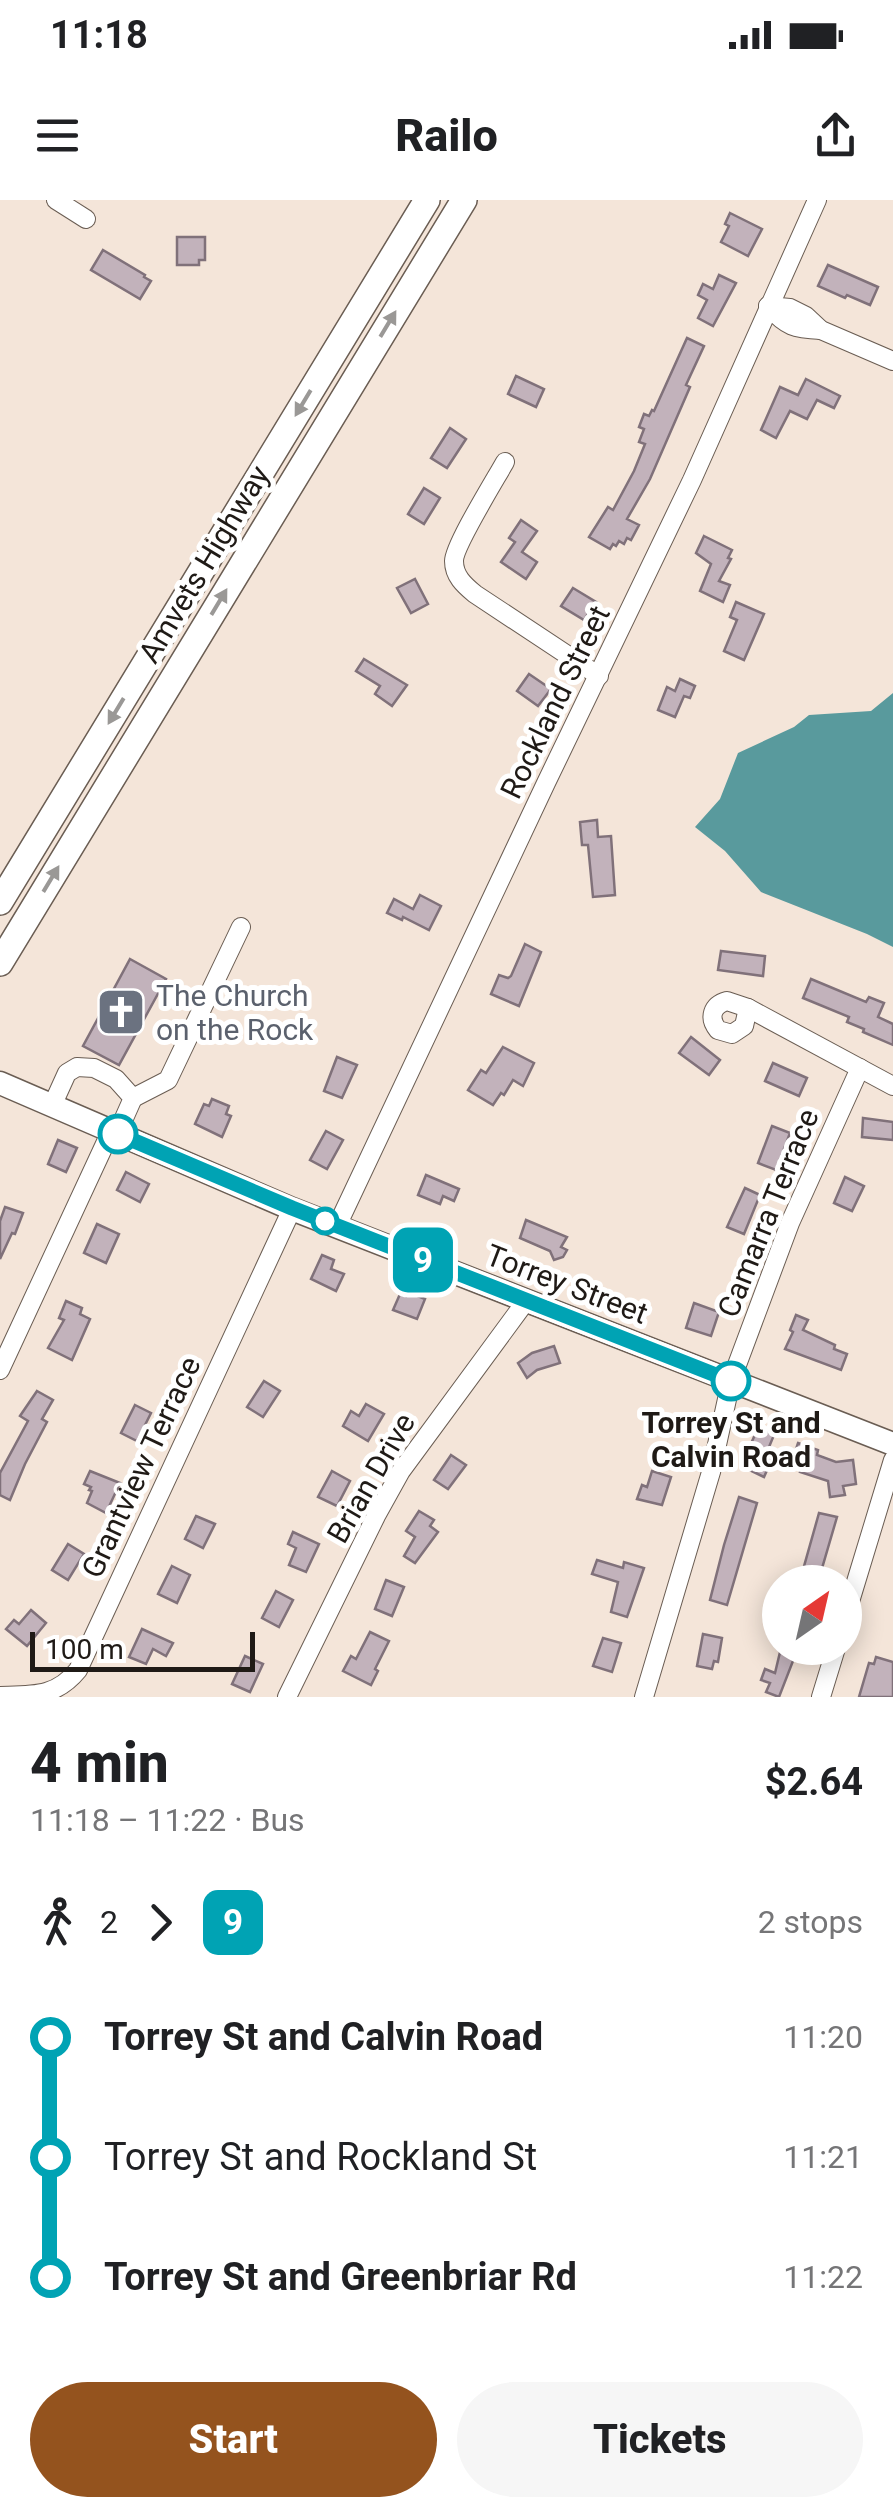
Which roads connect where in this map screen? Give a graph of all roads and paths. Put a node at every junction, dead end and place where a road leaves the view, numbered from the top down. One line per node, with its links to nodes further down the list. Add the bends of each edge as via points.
1 (56, 200): 5 (street)
2 (426, 200): 10 (highway, Amvets Highway, one-way to 10)
3 (464, 200): 12 (highway, Amvets Highway, one-way to 3)
4 (817, 200): 6 (street, Rockland Street)
5 (86, 219)
6 (768, 306): 7 (street, via 790,308 822,330); 9 (street, Rockland Street)
7 (893, 360)
8 (505, 462): 9 (street, via 457,546 456,573 470,590)
9 (599, 676): 21 (street, Rockland Street)
10 (0, 902)
11 (241, 927): 17 (street, via 168,1080)
12 (0, 963)
13 (748, 1008): 14 (street)
14 (860, 1068): 16 (street); 24 (street, Camarra Terrace, via 790,1223)
15 (0, 1083): 18 (main road, Torrey Street)
16 (893, 1086)
17 (133, 1098): 18 (street, via 116,1079 77,1067 67,1073); 19 (street)
18 (52, 1106): 19 (main road, Torrey Street)
19 (114, 1133): 20 (main road, Torrey Street); 23 (street)
20 (292, 1208): 21 (main road, Torrey Street); 29 (street, Grantview Terrace, via 78,1670 54,1693)
21 (338, 1226): 22 (main road, Torrey Street)
22 (526, 1300): 24 (main road, Torrey Street); 30 (street, Brian Drive, via 401,1471)
23 (0, 1370)
24 (731, 1381): 25 (main road, Torrey Street); 31 (street, Camarra Terrace, via 712,1472)
25 (893, 1444)
26 (893, 1460): 27 (street)
27 (861, 1565)
28 (831, 1665): 32 (street)
29 (0, 1696)
30 (287, 1697)
31 (644, 1697)
32 (821, 1697)

